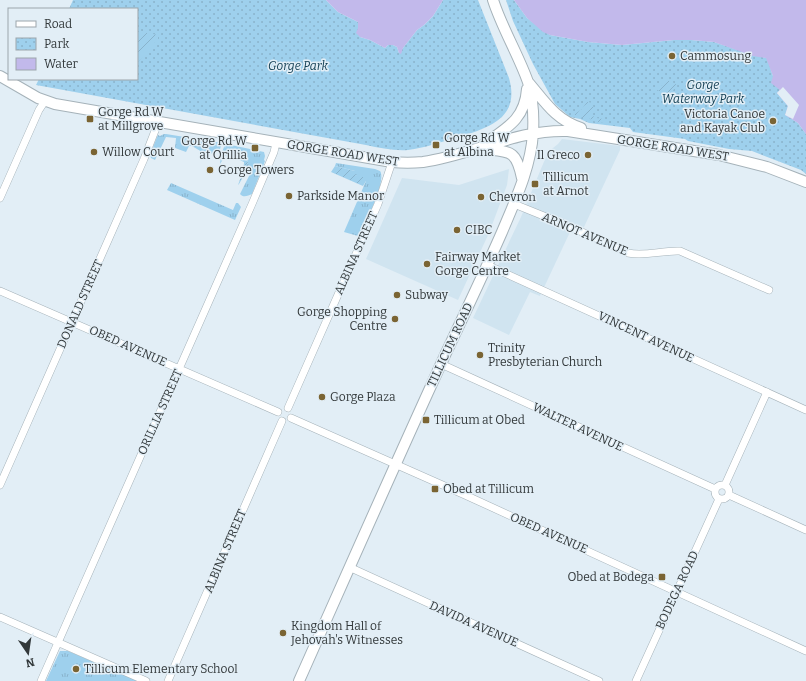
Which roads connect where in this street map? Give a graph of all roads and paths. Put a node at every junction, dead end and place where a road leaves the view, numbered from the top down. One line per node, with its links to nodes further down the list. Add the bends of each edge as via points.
1 (493, 0): 3 (main road, TILLICUM ROAD)
2 (0, 76): 4 (main road, GORGE ROAD WEST)
3 (528, 82): 6 (main road, TILLICUM ROAD, via 533,109); 7 (main road, via 562,120); 9 (main road, via 524,107 518,117 510,126)
4 (45, 101): 5 (main road, GORGE ROAD WEST); 13 (street)
5 (158, 123): 8 (main road, GORGE ROAD WEST); 18 (street, DONALD STREET)
6 (533, 134): 7 (main road, GORGE ROAD WEST, via 551,130); 9 (main road, GORGE ROAD WEST); 11 (main road, TILLICUM ROAD)
7 (602, 136): 12 (main road, GORGE ROAD WEST, via 719,155 767,167)
8 (276, 143): 10 (main road, GORGE ROAD WEST); 20 (street, ORILLIA STREET)
9 (477, 148): 10 (main road, GORGE ROAD WEST, via 421,162); 11 (main road, via 512,154 519,165)
10 (392, 162): 22 (street, ALBINA STREET, via 378,204)
11 (522, 179): 14 (main road, TILLICUM ROAD)
12 (806, 182)
13 (0, 198)
14 (514, 204): 15 (main road, TILLICUM ROAD); 17 (street, ARNOT AVENUE, via 628,253 638,255 680,251)
15 (487, 265): 19 (main road, TILLICUM ROAD); 21 (street, VINCENT AVENUE)
16 (0, 290): 18 (street, OBED AVENUE)
17 (769, 290)
18 (72, 322): 20 (street, OBED AVENUE); 28 (street, DONALD STREET)
19 (441, 364): 27 (main road, TILLICUM ROAD); 30 (street, WALTER AVENUE)
20 (180, 369): 24 (street, OBED AVENUE); 37 (street, ORILLIA STREET)
21 (767, 392): 23 (street, VINCENT AVENUE); 29 (street)
22 (288, 408): 24 (street, via 282,408); 25 (street, via 292,413)
23 (806, 410)
24 (278, 412): 26 (street, via 278,417)
25 (291, 418): 26 (street, via 286,422); 27 (street, OBED AVENUE)
26 (282, 421): 41 (street, ALBINA STREET)
27 (396, 464): 34 (main road, TILLICUM ROAD); 35 (street, OBED AVENUE)
28 (0, 485)
29 (725, 485): 30 (street, via 719,485); 31 (street)
30 (715, 489): 32 (street, via 715,495)
31 (729, 495): 32 (street, via 725,499); 33 (street)
32 (719, 499): 35 (street, BODEGA ROAD)
33 (806, 530)
34 (349, 567): 42 (main road, TILLICUM ROAD); 43 (street, DAVIDA AVENUE)
35 (677, 591): 38 (street, OBED AVENUE); 44 (street, BODEGA ROAD)
36 (0, 617): 37 (street)
37 (58, 642): 39 (street, ORILLIA STREET); 40 (street)
38 (806, 651)
39 (41, 681)
40 (146, 681)
41 (168, 681)
42 (299, 681)
43 (599, 681)
44 (636, 681)

